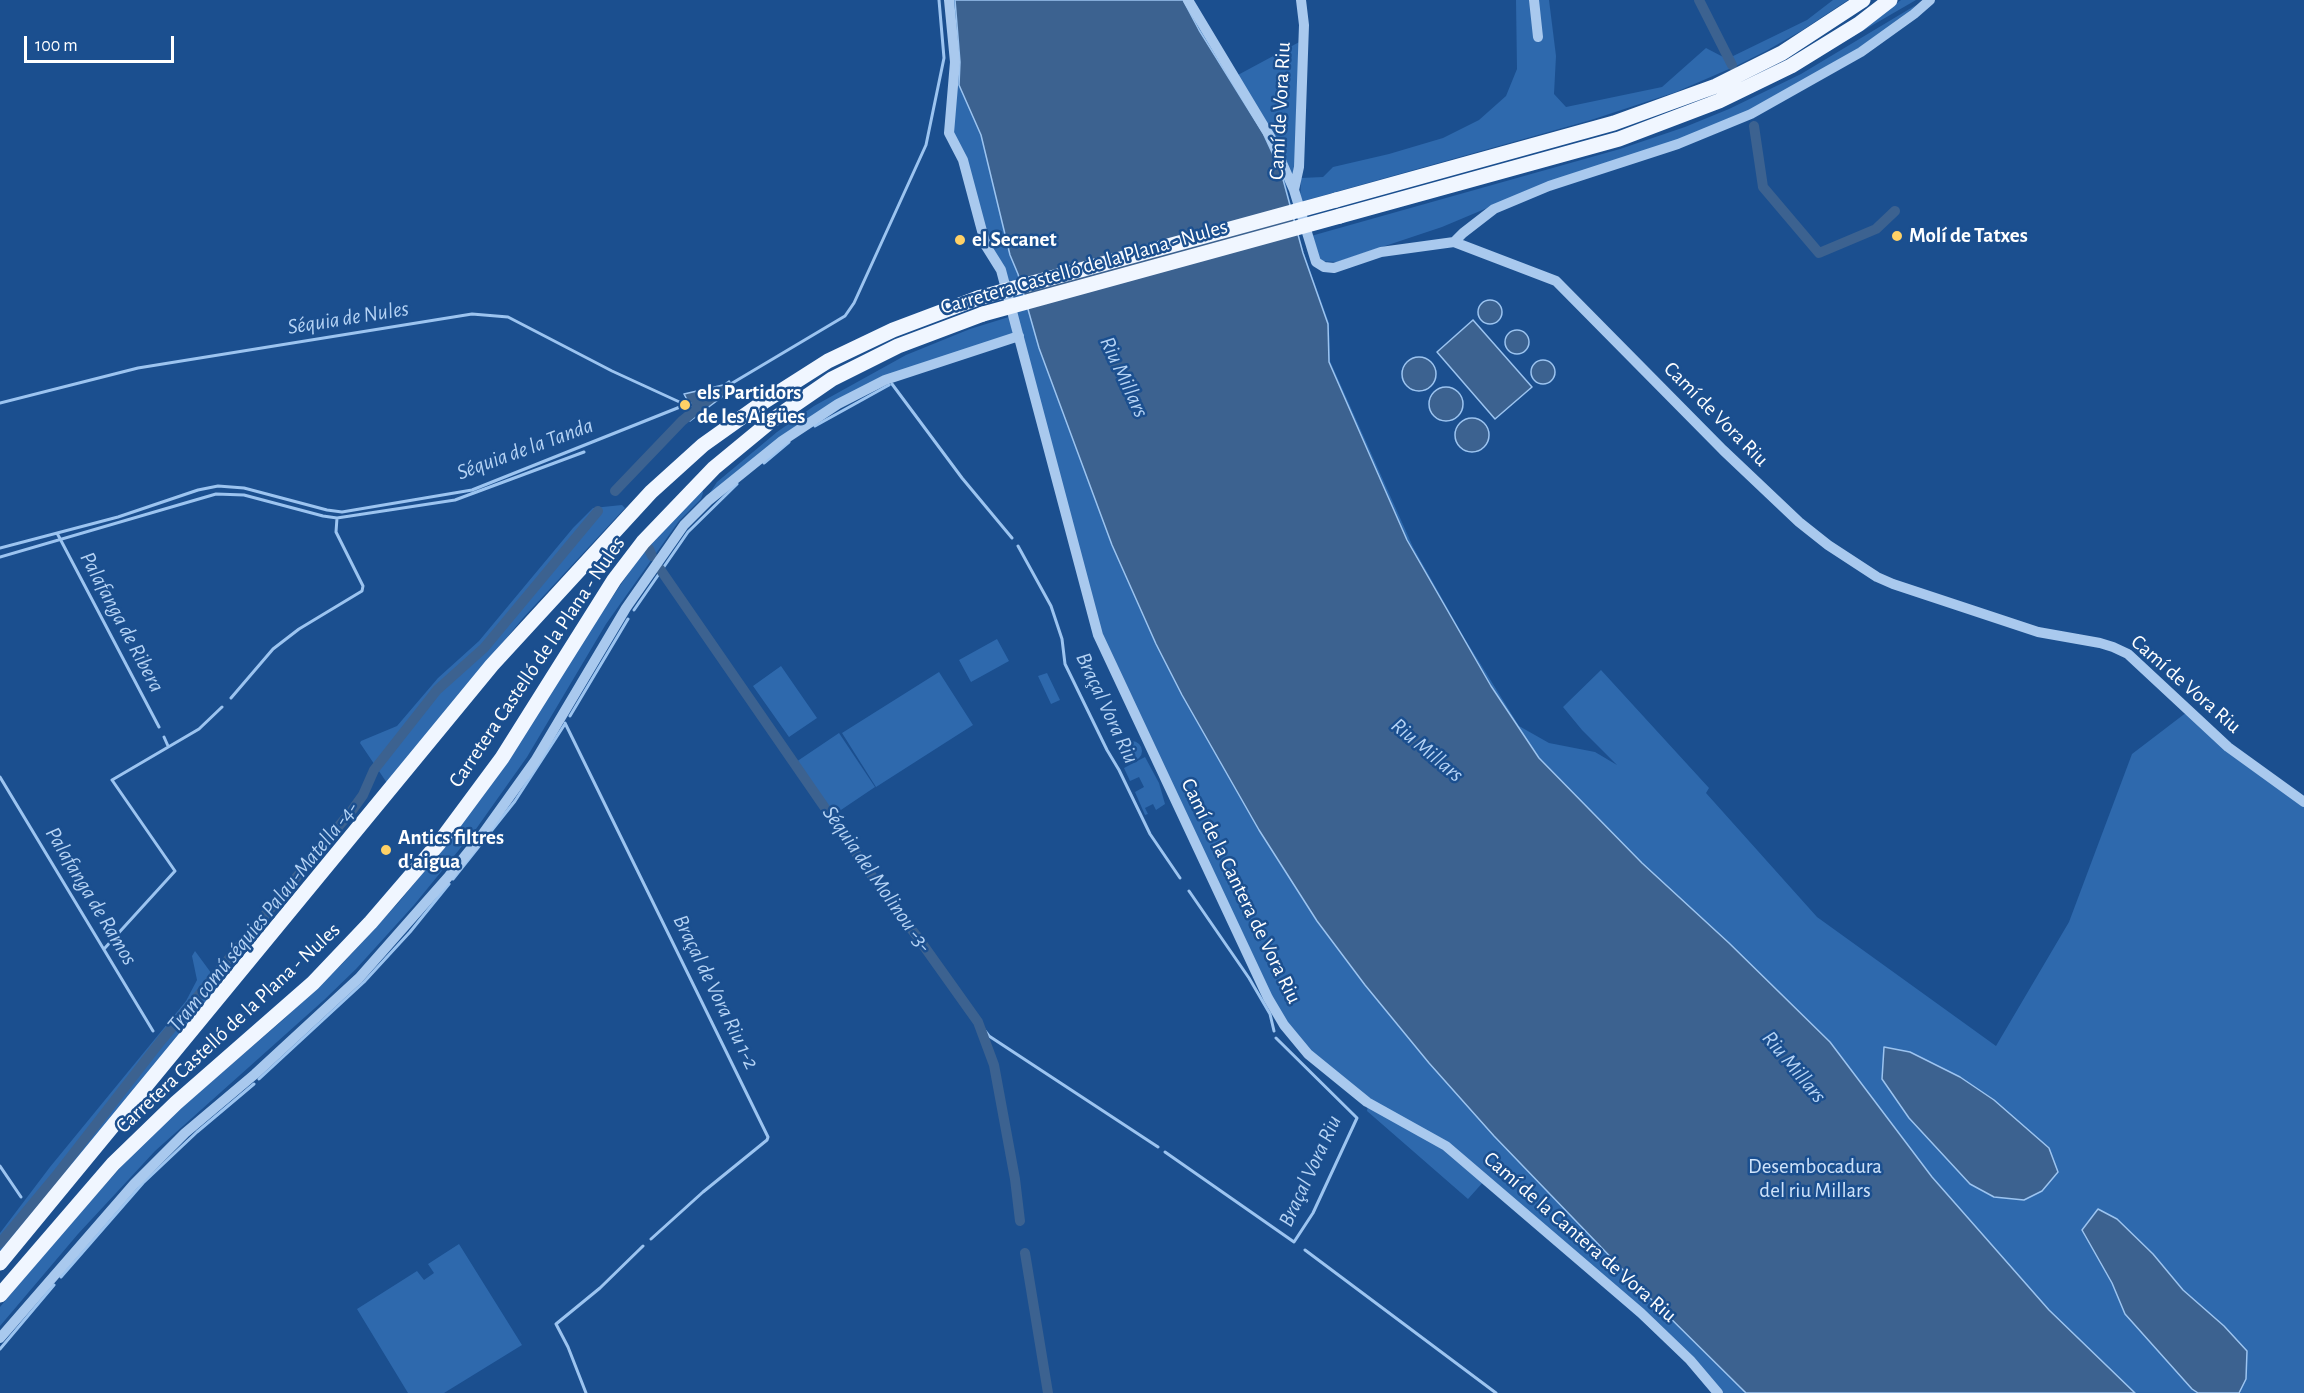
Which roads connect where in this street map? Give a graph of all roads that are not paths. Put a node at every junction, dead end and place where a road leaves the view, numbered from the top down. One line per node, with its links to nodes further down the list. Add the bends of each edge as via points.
1 (950, 0): 11 (street, Camí de la Cantera de Vora Riu, via 955,62 949,134 963,160 987,246 1001,270)
2 (1188, 0): 9 (street, via 1267,131)
3 (1301, 0): 9 (street, Camí de Vora Riu, via 1304,25 1299,167)
4 (1534, 0): 8 (street)
5 (1863, 0): 13 (main road, Carretera Castelló de la Plana - Nules, bridge, via 1782,53 1716,86 1614,123 978,298 893,330 828,361 762,403 703,445 651,492 492,665)
6 (1890, 0): 14 (main road, Carretera Castelló de la Plana - Nules, bridge, via 1791,66 1719,102 1619,139 983,314 897,346 832,379 714,468 643,542 614,580 502,758 439,843 314,983 176,1103 113,1164)
7 (1930, 0): 10 (street, via 1862,52 1751,114 1494,209)
8 (1538, 37)
9 (1294, 190): 10 (street, Camí de Vora Riu, via 1316,262 1324,267 1334,268 1381,252)
10 (1454, 242): 12 (street, Camí de Vora Riu, via 1556,281 1778,503 1855,563 1877,577 1916,592 2038,632 2100,643 2128,654 2228,747)
11 (1019, 336): 15 (street, via 885,380 838,404 782,441 709,500 684,525 626,608 535,761 449,876 359,978 185,1133 134,1184); 16 (street, Camí de la Cantera de Vora Riu, via 1098,635 1284,1025 1308,1054 1367,1102 1464,1160 1641,1313)
12 (2304, 802)
13 (0, 1263)
14 (0, 1295)
15 (0, 1338)
16 (1718, 1393)

